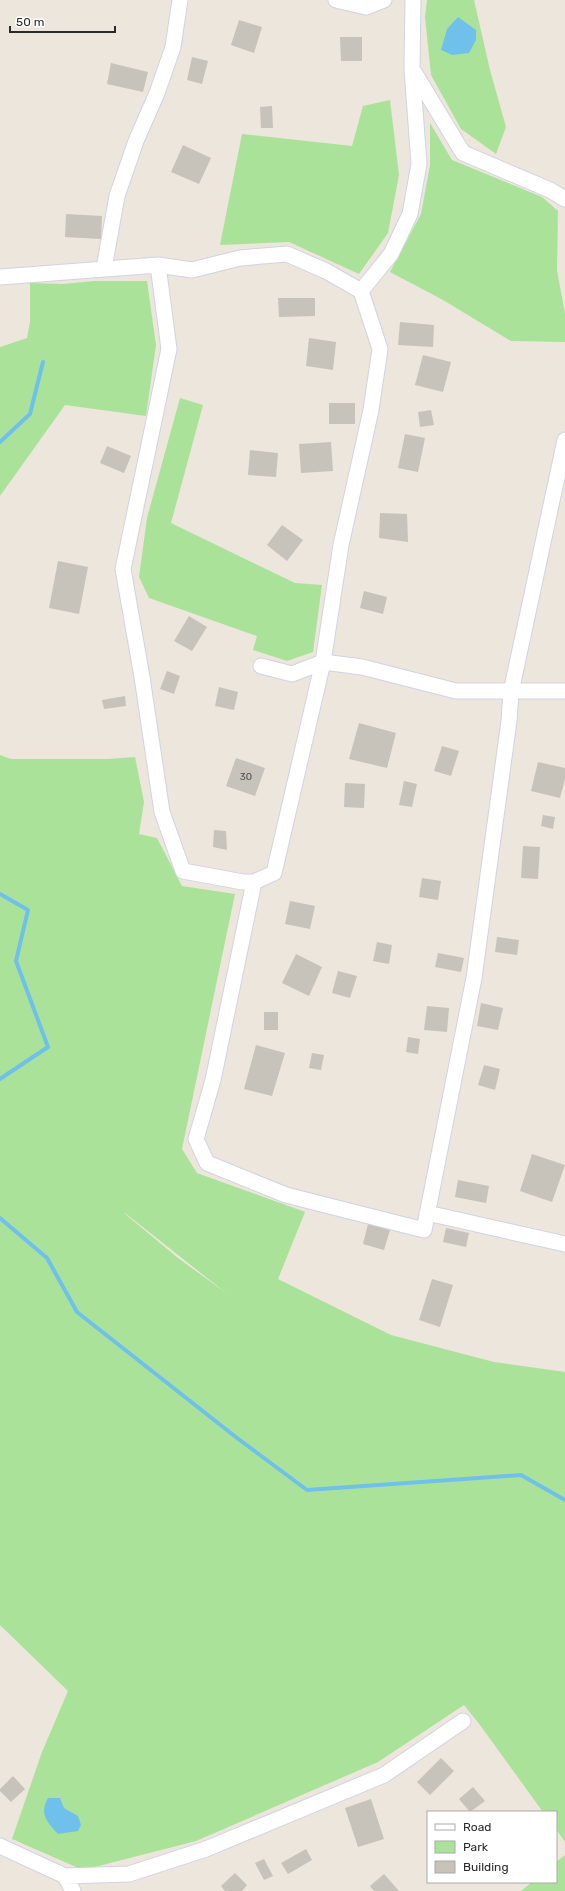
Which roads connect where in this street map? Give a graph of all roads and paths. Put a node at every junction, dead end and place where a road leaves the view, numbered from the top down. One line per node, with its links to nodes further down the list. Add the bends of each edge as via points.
1 (180, 0): 8 (street, via 173,47 117,196)
2 (336, 0): 3 (street, via 366,7)
3 (384, 0)
4 (413, 0): 5 (street)
5 (412, 69): 6 (street, via 463,153 550,190); 10 (street, via 419,164 410,214 391,254)
6 (565, 199)
7 (158, 265): 8 (street); 10 (street, via 192,270 240,258 287,254); 16 (street, via 169,349 123,569 162,812 183,871)
8 (104, 268): 9 (street)
9 (0, 277)
10 (361, 291): 12 (street, via 380,349 371,410 341,545)
11 (565, 440): 15 (street)
12 (323, 662): 13 (street, via 292,674); 15 (street, via 362,667 456,691); 16 (street, via 274,873)
13 (261, 666)
14 (565, 691): 15 (street)
15 (511, 692): 17 (street, via 474,978)
16 (254, 882): 17 (street, via 213,1080 196,1139 207,1163 286,1195 424,1230)
17 (427, 1213): 18 (street)
18 (565, 1244)
19 (463, 1721): 21 (street, via 384,1775 206,1849 129,1874)
20 (0, 1846): 21 (street)
21 (65, 1876): 22 (street)
22 (74, 1891)

